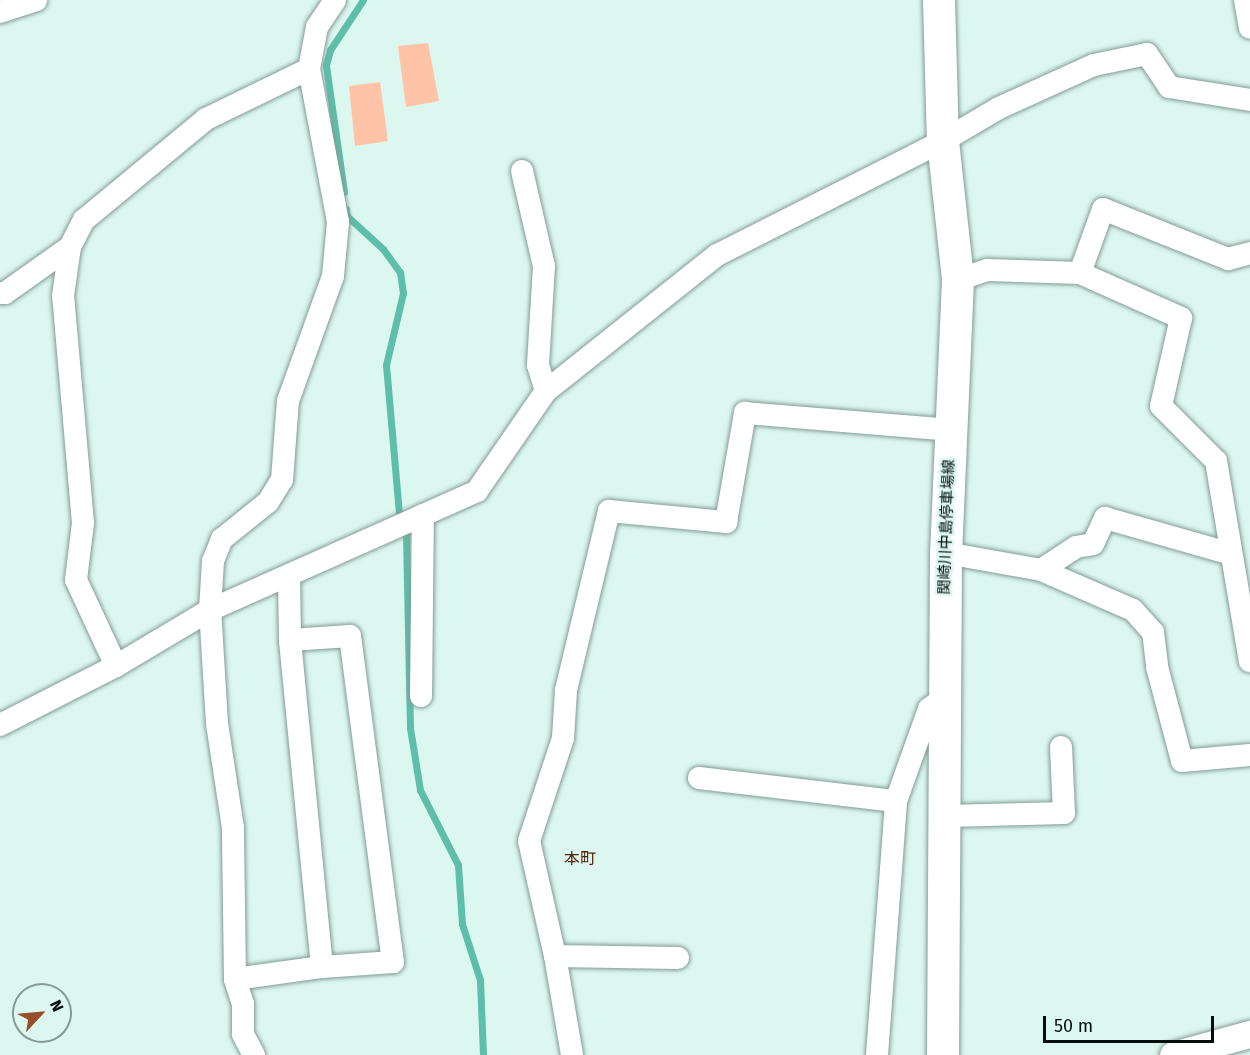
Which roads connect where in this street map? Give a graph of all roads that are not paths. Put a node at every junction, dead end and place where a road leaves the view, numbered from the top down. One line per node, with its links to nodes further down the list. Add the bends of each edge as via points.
1 (36, 0): 5 (street)
2 (335, 0): 7 (street, via 317,27)
3 (939, 0): 9 (main road, 関崎川中島停車場線)
4 (1245, 0): 6 (street)
5 (0, 12)
6 (1250, 28)
7 (309, 69): 11 (street, via 206,119 84,220); 23 (street, via 338,222 333,276 288,401 282,480 268,502 222,539 213,561)
8 (1250, 100): 9 (street, via 1169,87 1147,54 1094,65 999,108)
9 (943, 141): 14 (main road, 関崎川中島停車場線); 16 (street, via 717,255)
10 (522, 171): 16 (street, via 544,266 538,365)
11 (70, 247): 15 (street); 26 (street, via 63,296 83,523 76,580)
12 (1250, 253): 13 (street, via 1228,259 1103,209)
13 (1080, 273): 14 (street, via 987,270); 20 (street, via 1155,303 1181,318 1161,406 1216,461)
14 (957, 280): 17 (main road, 関崎川中島停車場線)
15 (0, 293)
16 (546, 391): 18 (street, via 477,491)
17 (950, 430): 19 (main road, 関崎川中島停車場線); 35 (street, via 745,413 726,522 609,511 566,690 563,738 529,841)
18 (423, 515): 22 (street); 27 (street)
19 (946, 553): 21 (street); 28 (main road, 関崎川中島停車場線)
20 (1231, 554): 21 (street, via 1105,518 1093,544 1076,547); 25 (street)
21 (1041, 570): 31 (street, via 1133,610 1154,632 1157,667 1182,761)
22 (289, 576): 23 (street); 24 (street)
23 (210, 610): 26 (street); 38 (street, via 217,723 233,828)
24 (290, 640): 37 (street); 37 (street, via 350,636 393,962)
25 (1250, 661)
26 (116, 666): 29 (street)
27 (422, 696)
28 (945, 697): 33 (street, via 929,709); 34 (main road, 関崎川中島停車場線)
29 (0, 725)
30 (1062, 747): 34 (street, via 1064,813)
31 (1250, 754)
32 (699, 778): 33 (street)
33 (896, 801): 42 (street)
34 (947, 816): 43 (main road, 関崎川中島停車場線)
35 (555, 956): 36 (street); 41 (street)
36 (678, 958)
37 (322, 967): 38 (street)
38 (235, 979): 40 (street, via 243,1004 243,1034)
39 (1250, 1034): 44 (street)
40 (254, 1055)
41 (572, 1055)
42 (877, 1055)
43 (943, 1055)
44 (1173, 1055)

